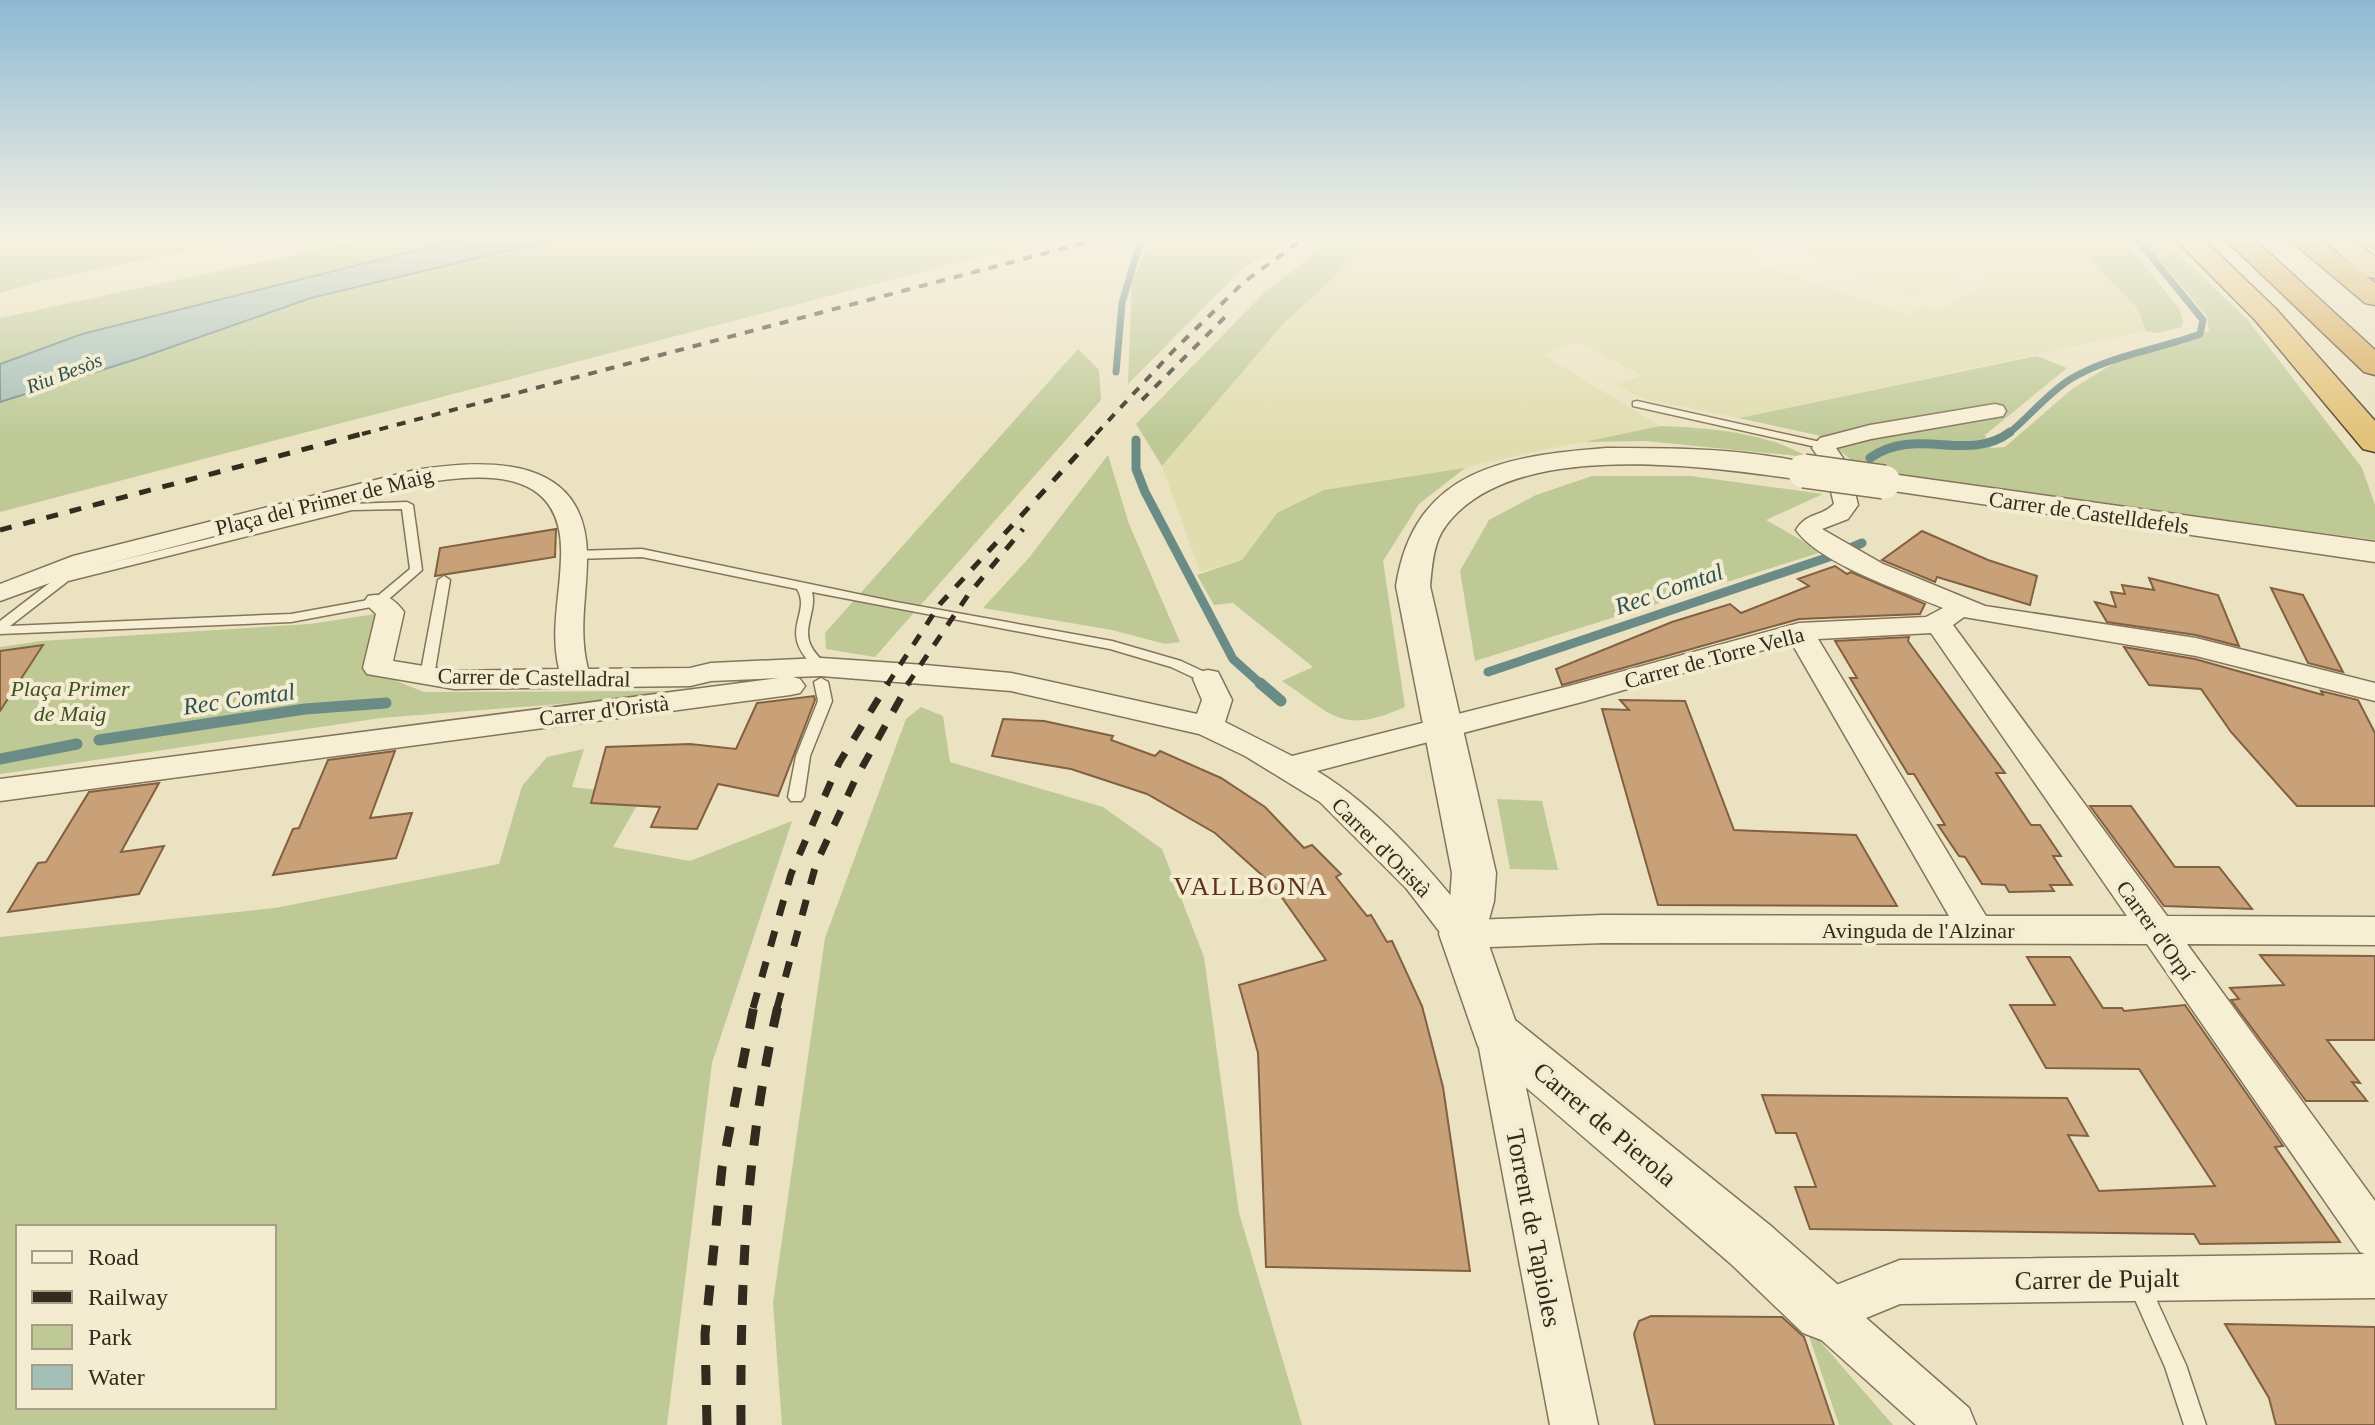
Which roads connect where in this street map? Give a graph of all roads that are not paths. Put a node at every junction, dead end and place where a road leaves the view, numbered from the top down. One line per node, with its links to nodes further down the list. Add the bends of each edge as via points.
1 (2256, 306): 8 (highway)
2 (2310, 306): 5 (highway)
3 (2339, 306): 4 (highway)
4 (2375, 337)
5 (2375, 366)
6 (1637, 404): 9 (lane)
7 (1995, 411): 9 (street, via 1870,432)
8 (2375, 442)
9 (1825, 446): 16 (street, via 1837,467 1846,505 1809,530)
10 (2362, 551): 27 (street, Carrer de Castelldefels, bridge, via 1703,457 1577,457 1492,478 1459,497 1432,522 1413,586)
11 (574, 555): 13 (lane, via 642,553); 14 (street, Plaça del Primer de Maig, via 564,503 535,479 509,472 448,471 82,562); 22 (street, Plaça del Primer de Maig, via 566,635)
12 (444, 580): 20 (lane, Carrer de Castelladral)
13 (799, 584): 19 (lane, via 809,598 801,636); 23 (lane, via 1112,645)
14 (0, 593)
15 (378, 602): 17 (lane, via 291,618); 17 (lane, via 416,570 407,505 352,507 64,578); 20 (street, Carrer de Castelladral, via 390,612 377,668)
16 (1950, 615): 18 (street, Carrer de Torre Vella); 24 (street, Carrer de Torre Vella, via 2196,647); 32 (street, Carrer d'Orpí)
17 (0, 628)
18 (1799, 631): 27 (street, Carrer de Torre Vella); 31 (street)
19 (821, 675): 21 (street, Carrer de Castelladral, via 711,672); 25 (street, Carrer d'Oristà); 26 (street, Carrer d'Oristà, via 946,691 1149,729); 30 (lane, via 825,701 803,756)
20 (427, 676): 22 (street, Carrer de Castelladral)
21 (690, 677): 22 (street, Carrer de Castelladral); 25 (street, Carrer de Castelladral)
22 (576, 679)
23 (1208, 679): 26 (street, via 1217,700)
24 (2375, 692)
25 (731, 694): 29 (street, Carrer d'Oristà)
26 (1208, 726): 28 (street, Carrer d'Oristà)
27 (1443, 726): 28 (street, Carrer de Torre Vella); 34 (street, via 1474,873)
28 (1288, 768): 34 (street, Carrer d'Oristà, via 1331,794 1370,829)
29 (0, 790)
30 (796, 797)
31 (1976, 931): 32 (street, Avinguda de l'Alzinar); 34 (street, Avinguda de l'Alzinar, via 1603,929)
32 (2156, 931): 33 (street, Avinguda de l'Alzinar); 36 (street, Carrer d'Orpí)
33 (2375, 931)
34 (1462, 934): 35 (street)
35 (1495, 1032): 39 (street, Carrer de Pierola); 40 (street, Torrent de Tapioles)
36 (2375, 1237)
37 (2375, 1276): 38 (street, Carrer de Pujalt)
38 (2137, 1279): 39 (street, Carrer de Pujalt, via 1900,1282); 42 (lane)
39 (1824, 1312): 41 (street, Carrer de Pierola)
40 (1574, 1425)
41 (1952, 1425)
42 (2195, 1425)

